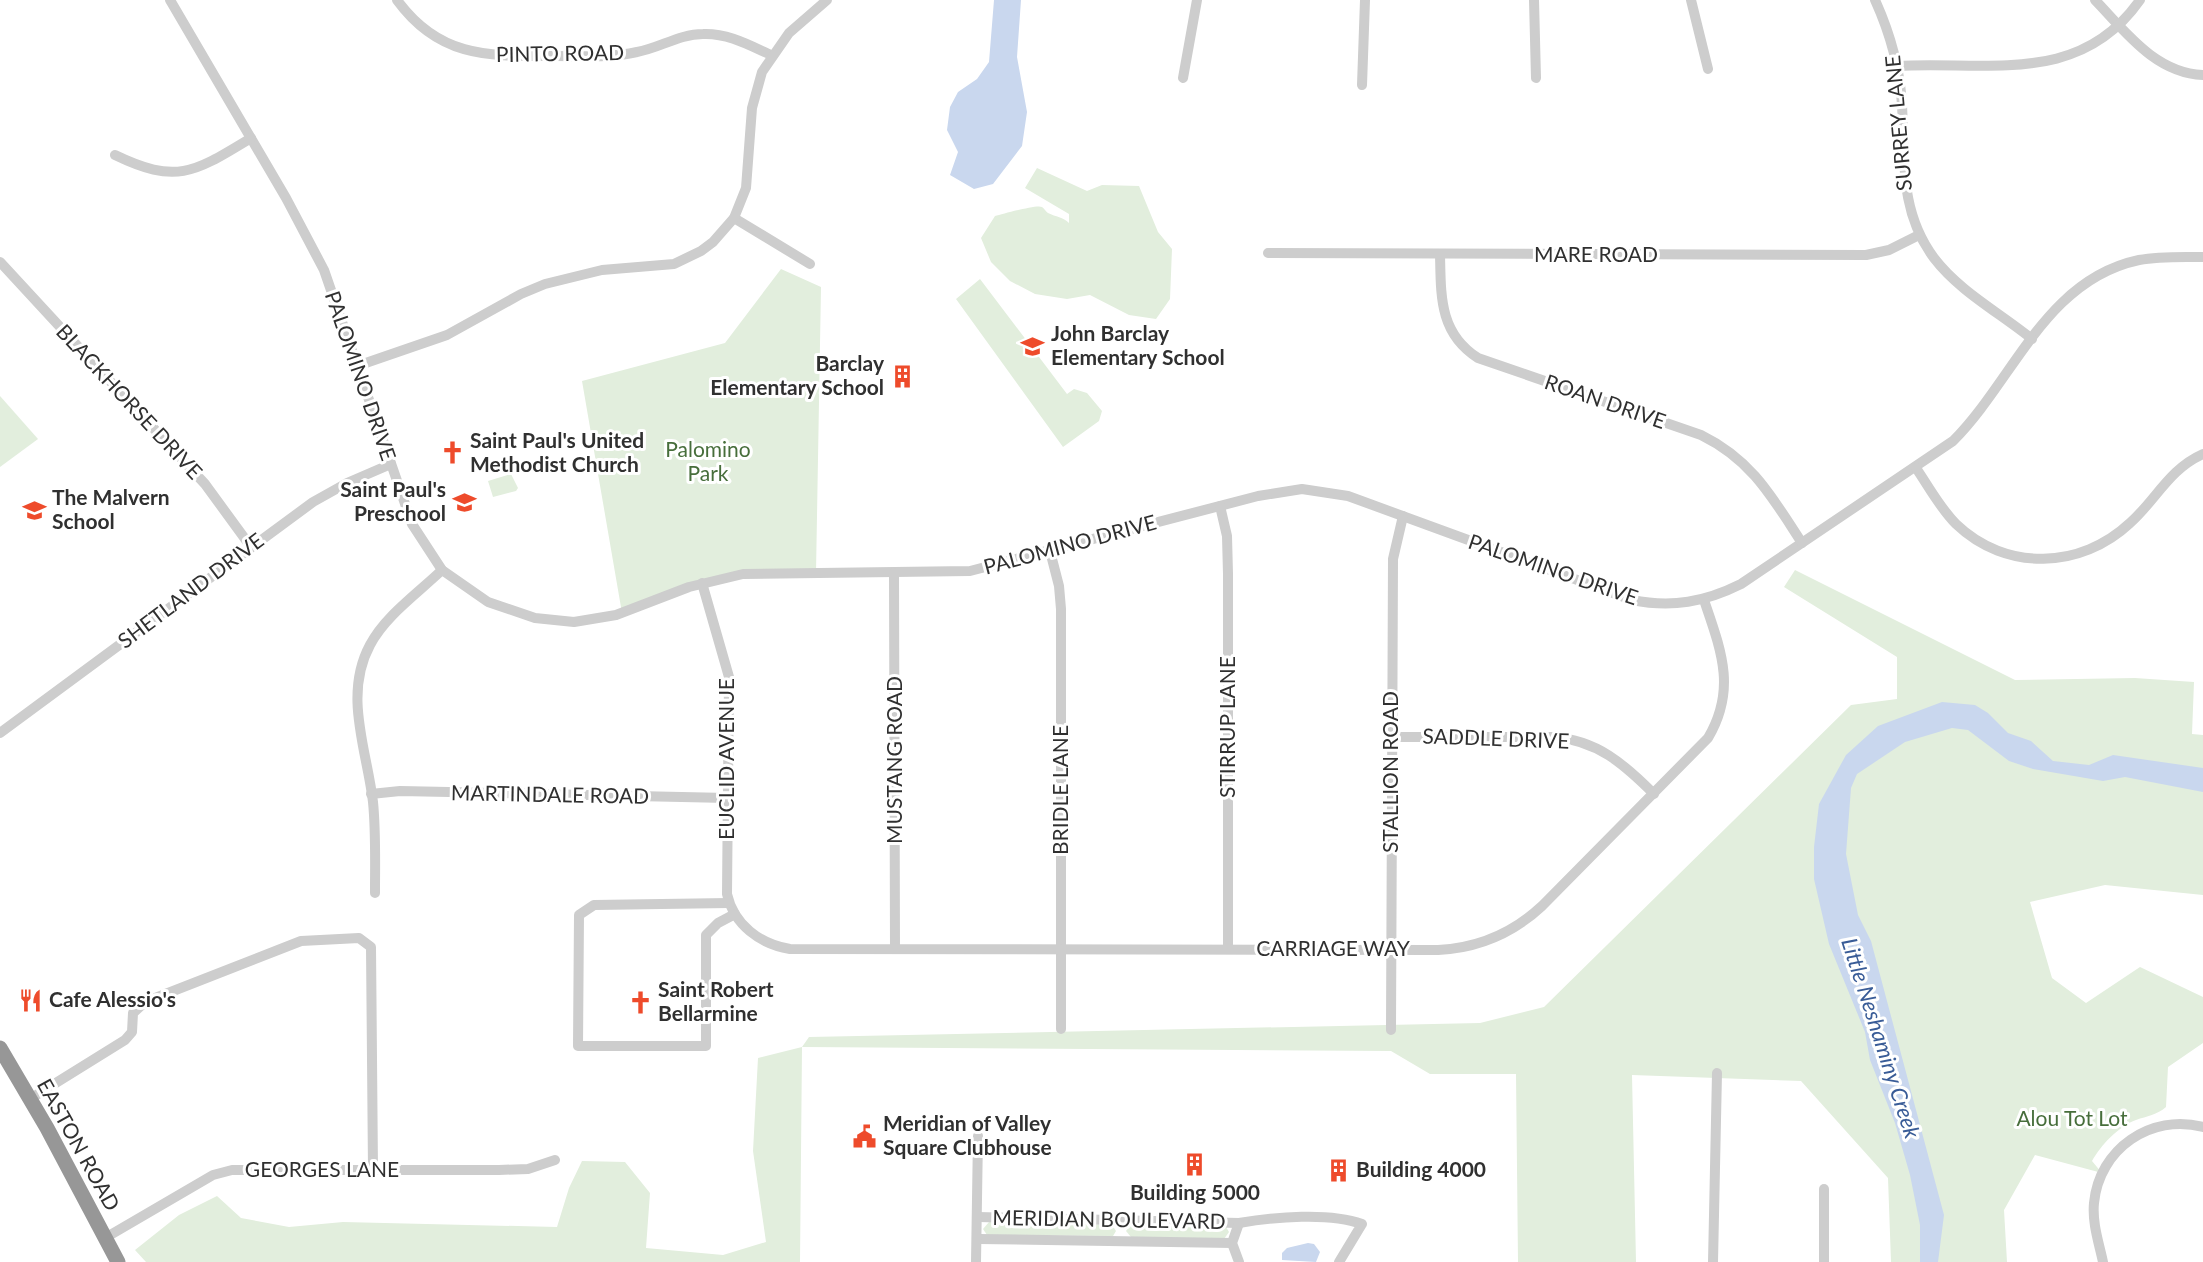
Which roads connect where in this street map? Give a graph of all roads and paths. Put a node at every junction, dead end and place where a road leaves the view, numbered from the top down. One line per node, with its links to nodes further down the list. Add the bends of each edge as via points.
1 (170, 0): 19 (street, PALOMINO DRIVE)
2 (397, 0): 12 (street, PINTO ROAD, via 433,36 478,54 616,56 702,34 732,38)
3 (828, 0): 12 (street, via 789,33)
4 (1197, 0): 16 (street)
5 (1365, 0): 18 (street)
6 (1534, 0): 17 (street)
7 (1691, 0): 14 (street)
8 (1875, 0): 13 (street, SURREY LANE)
9 (2095, 0): 11 (street)
10 (2140, 0): 11 (street)
11 (2120, 26): 13 (street, via 2096,45 2045,62); 15 (street, via 2160,62)
12 (771, 56): 21 (street, via 756,90 749,173)
13 (1897, 66): 22 (street, SURREY LANE, via 1904,184)
14 (1708, 69)
15 (2203, 75)
16 (1183, 78)
17 (1536, 78)
18 (1362, 85)
19 (251, 138): 20 (street, via 202,167 183,172 159,172); 29 (street, PALOMINO DRIVE, via 324,270)
20 (115, 155)
21 (734, 218): 27 (street); 29 (street, via 714,242 688,258 659,267 602,270 545,284 447,335)
22 (1919, 235): 24 (street, MARE ROAD, via 1889,250 1866,255); 28 (street, SURREY LANE, via 1932,257 1954,280)
23 (1268, 253): 24 (street, MARE ROAD)
24 (1440, 254): 35 (street, ROAN DRIVE, via 1444,317 1458,343 1468,352 1719,443 1757,475)
25 (2203, 257): 28 (street, PALOMINO DRIVE, via 2140,260 2099,274 2063,300)
26 (0, 262): 36 (street, BLACKHORSE DRIVE, via 205,484)
27 (810, 264)
28 (2032, 339): 32 (street, PALOMINO DRIVE, via 1969,426)
29 (357, 366): 31 (street, PALOMINO DRIVE)
30 (2203, 454): 32 (street, via 2175,471 2119,534 2085,552 2052,559 2013,556 1979,542 1944,510)
31 (390, 464): 36 (street, SHETLAND DRIVE, via 330,492); 38 (street, PALOMINO DRIVE, via 412,524)
32 (1916, 468): 35 (street, PALOMINO DRIVE)
33 (1220, 506): 34 (street, PALOMINO DRIVE, via 1286,490 1311,489 1348,496); 37 (street, PALOMINO DRIVE); 52 (street, STIRRUP LANE, via 1227,536 1228,574)
34 (1403, 516): 41 (street, PALOMINO DRIVE, via 1632,600 1669,605); 43 (street, STALLION ROAD, via 1393,559)
35 (1802, 543): 41 (street, PALOMINO DRIVE, via 1741,584)
36 (250, 547): 42 (street, SHETLAND DRIVE)
37 (1050, 551): 39 (street, PALOMINO DRIVE, via 970,571); 51 (street, BRIDLE LANE, via 1061,609)
38 (442, 570): 40 (street, PALOMINO DRIVE, via 488,602 521,614 574,622 616,615); 44 (street, via 389,620 363,660 356,694)
39 (894, 573): 40 (street, PALOMINO DRIVE, via 761,573); 50 (street, MUSTANG ROAD)
40 (702, 583): 46 (street, EUCLID AVENUE, via 729,677)
41 (1704, 600): 45 (street, CARRIAGE WAY, via 1723,662 1723,702 1708,738)
42 (0, 733)
43 (1392, 737): 45 (street, SADDLE DRIVE, via 1553,737 1579,741 1618,760); 53 (street, STALLION ROAD)
44 (372, 794): 46 (street, MARTINDALE ROAD, via 400,791); 47 (street)
45 (1654, 794): 53 (street, CARRIAGE WAY, via 1518,926 1470,946)
46 (728, 798): 48 (street, EUCLID AVENUE)
47 (375, 893)
48 (729, 903): 49 (street, EUCLID AVENUE); 49 (street, via 594,905 579,915 578,1046 706,1046 706,935 718,923)
49 (738, 918): 50 (street, CARRIAGE WAY, via 756,937 780,947)
50 (895, 948): 51 (street, CARRIAGE WAY)
51 (1061, 949): 52 (street, CARRIAGE WAY); 54 (street, BRIDLE LANE)
52 (1228, 949): 53 (street, CARRIAGE WAY)
53 (1391, 949): 55 (street, STALLION ROAD)
54 (1061, 1029)
55 (1391, 1030)
56 (0, 1048): 58 (highway, EASTON ROAD)
57 (1717, 1073): 73 (street)
58 (30, 1100): 62 (street, via 125,1040 132,1032 133,1013 145,1002 301,941 350,936 371,947); 66 (highway, EASTON ROAD)
59 (2203, 1127): 75 (street, via 2175,1124 2151,1128 2112,1156 2099,1179 2094,1203)
60 (978, 1136): 64 (street)
61 (555, 1160): 62 (street, GEORGES LANE, via 528,1169)
62 (373, 1170): 66 (street, GEORGES LANE, via 224,1171)
63 (1824, 1189): 74 (street)
64 (978, 1217): 65 (street, MERIDIAN BOULEVARD); 67 (street)
65 (1239, 1222): 68 (street, MERIDIAN BOULEVARD); 72 (street, MERIDIAN BOULEVARD, via 1341,1218 1362,1224)
66 (105, 1238): 69 (highway, EASTON ROAD)
67 (979, 1239): 68 (street, MERIDIAN BOULEVARD); 70 (street)
68 (1232, 1243): 71 (street, MERIDIAN BOULEVARD)
69 (118, 1262)
70 (976, 1262)
71 (1239, 1262)
72 (1339, 1262)
73 (1713, 1262)
74 (1824, 1262)
75 (2103, 1262)

